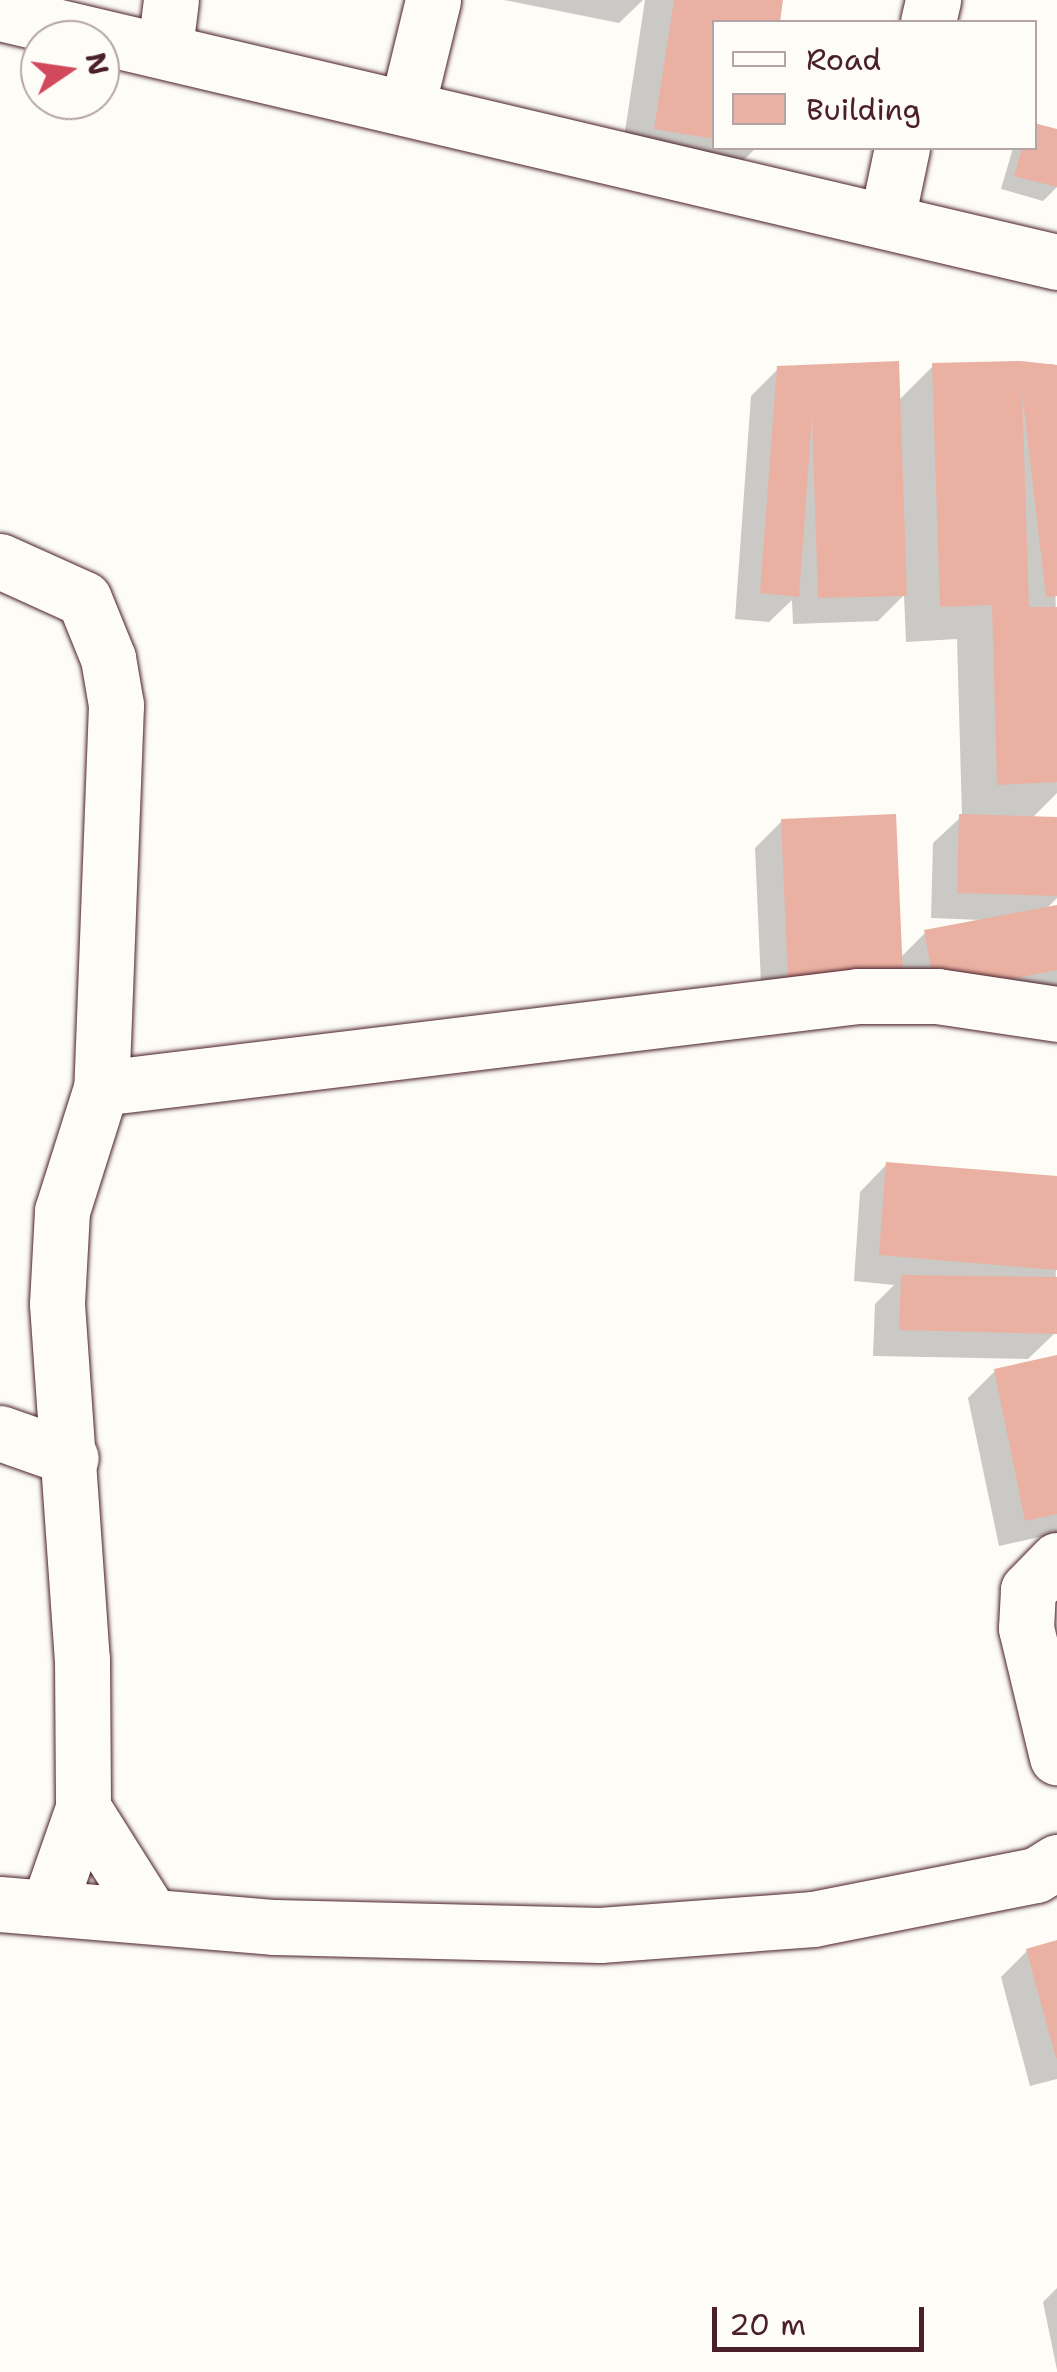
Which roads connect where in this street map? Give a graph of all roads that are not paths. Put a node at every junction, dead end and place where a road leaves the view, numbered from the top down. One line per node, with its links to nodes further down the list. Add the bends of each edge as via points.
1 (434, 0): 4 (street)
2 (0, 14): 3 (street)
3 (168, 24): 4 (street)
4 (407, 107): 6 (street)
5 (902, 150): 6 (street)
6 (887, 219): 7 (street)
7 (1057, 262)
8 (0, 561): 10 (street, via 84,599 108,658 116,705 116,787)
9 (1057, 1014): 10 (street, via 937,996 858,996)
10 (100, 1088): 12 (street, via 62,1211 57,1304)
11 (0, 1433): 12 (street)
12 (71, 1458): 15 (street)
13 (1057, 1560): 14 (street, via 1028,1590 1026,1628)
14 (1057, 1757)
15 (83, 1808): 17 (street); 18 (street)
16 (1057, 1862): 18 (street, via 1036,1875 813,1919 600,1935 275,1927)
17 (24, 1906): 18 (street)
18 (150, 1914)

